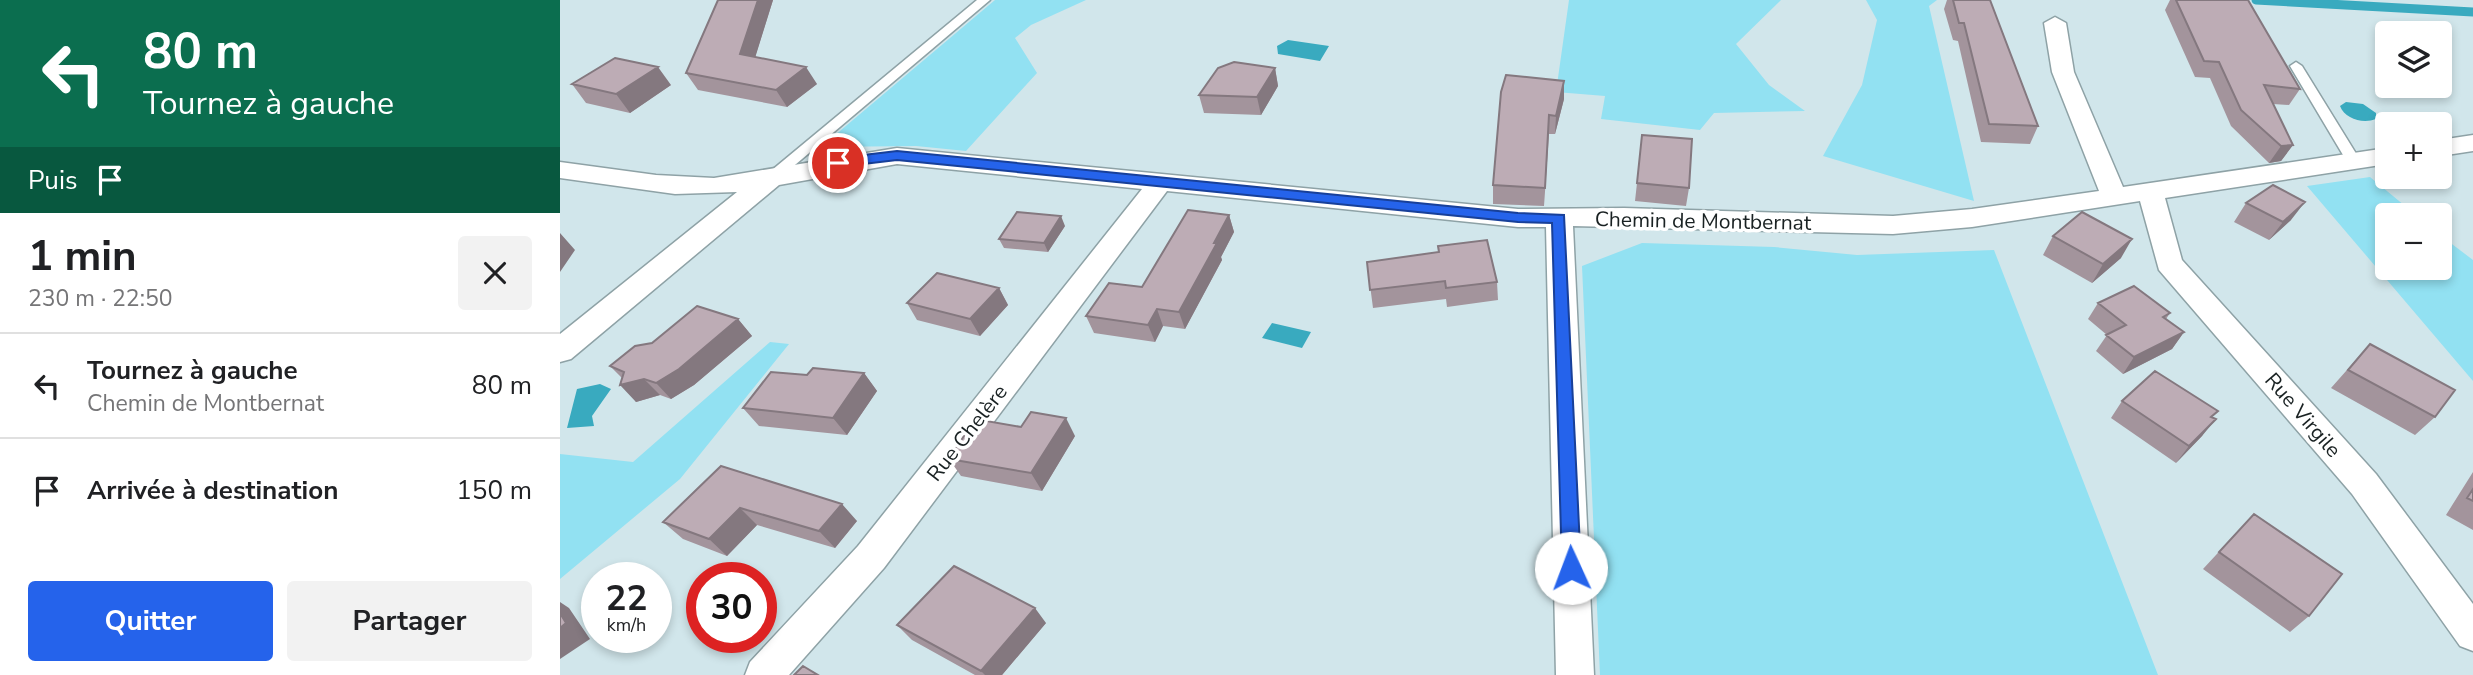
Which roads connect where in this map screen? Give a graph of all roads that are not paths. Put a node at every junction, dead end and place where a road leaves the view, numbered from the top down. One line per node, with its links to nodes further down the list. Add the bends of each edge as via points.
1 (984, 0): 9 (lane)
2 (2055, 23): 12 (street, via 2063,72)
3 (2296, 66): 7 (lane)
4 (2473, 143): 5 (street)
5 (2452, 146)
6 (2375, 157): 7 (street, Chemin de Montbernat)
7 (2353, 160): 11 (street, Chemin de Montbernat)
8 (560, 170): 9 (street, Chemin de Montbernat, via 682,186)
9 (770, 179): 10 (street, Chemin de Montbernat, via 860,158 897,156); 14 (street)
10 (1160, 183): 13 (street, Chemin de Montbernat, via 1518,218); 16 (street, Rue Chelère, via 871,557)
11 (2150, 190): 12 (street, Chemin de Montbernat); 15 (street, Rue Virgile, via 2169,263 2364,484)
12 (2114, 196): 13 (street, Chemin de Montbernat, via 1893,225)
13 (1559, 218): 17 (street)
14 (560, 351)
15 (2473, 634)
16 (764, 675)
17 (1575, 675)

